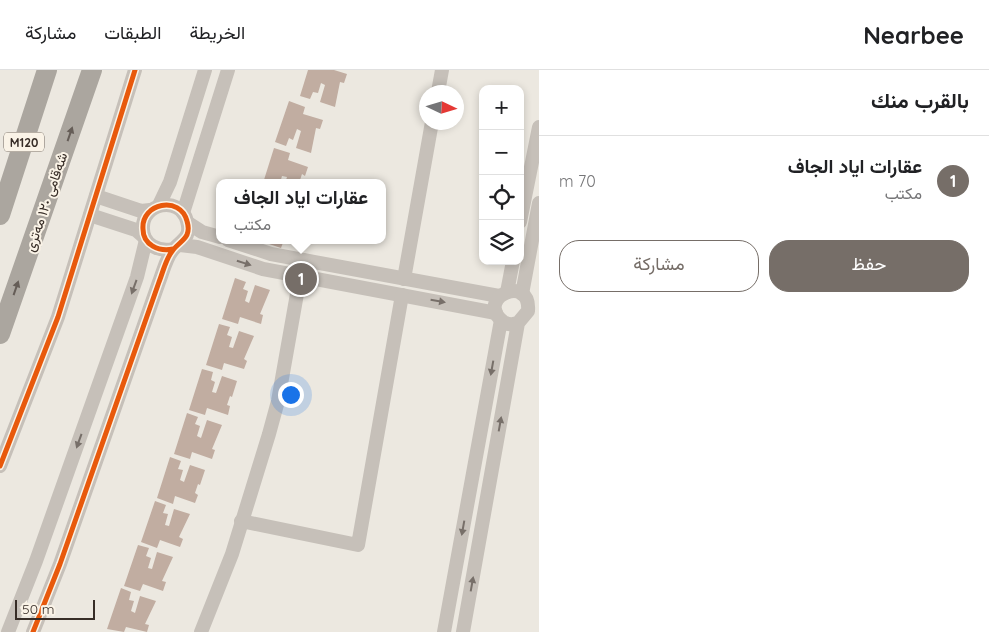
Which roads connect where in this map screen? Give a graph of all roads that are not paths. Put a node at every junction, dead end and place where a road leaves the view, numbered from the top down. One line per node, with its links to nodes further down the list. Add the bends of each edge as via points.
1 (47, 70): 13 (highway, M120)
2 (92, 70): 31 (highway, شەقامی ١٢٠ مەتری, one-way to 2)
3 (135, 70): 10 (street)
4 (205, 70): 12 (street, via 170,182)
5 (228, 70): 15 (street)
6 (442, 70): 7 (street)
7 (439, 85)
8 (539, 127): 16 (street)
9 (431, 130): 24 (street)
10 (96, 196): 12 (street, via 138,210); 14 (street)
11 (539, 203): 27 (street)
12 (154, 208): 15 (street, via 173,206); 18 (street, via 144,220)
13 (0, 214)
14 (90, 215): 18 (street, via 136,230); 32 (street, via 58,317)
15 (185, 218): 17 (street, via 202,232); 20 (street, via 185,239)
16 (520, 220)
17 (216, 236)
18 (145, 239): 20 (street, via 158,250); 36 (street, one-way to 36, via 138,277)
19 (240, 244): 21 (street)
20 (177, 247): 23 (street, one-way to 23, via 197,247 263,269); 37 (street, via 159,282)
21 (303, 260): 23 (street); 24 (street)
22 (512, 265): 25 (street)
23 (300, 276): 26 (street); 33 (street, via 278,401)
24 (404, 279): 25 (street)
25 (503, 294): 27 (street, via 515,291); 28 (street, via 495,307)
26 (402, 295): 28 (street, one-way to 28); 33 (street, via 358,545)
27 (529, 300): 30 (street, via 528,311)
28 (498, 317): 30 (street, via 508,324); 34 (street, one-way to 34)
29 (539, 320): 30 (street)
30 (521, 321): 35 (street, one-way to 30)
31 (0, 334)
32 (0, 466)
33 (241, 521): 38 (street, via 232,554)
34 (447, 616): 35 (street); 39 (street)
35 (464, 626)
36 (8, 632)
37 (33, 632)
38 (201, 632)
39 (444, 632)

